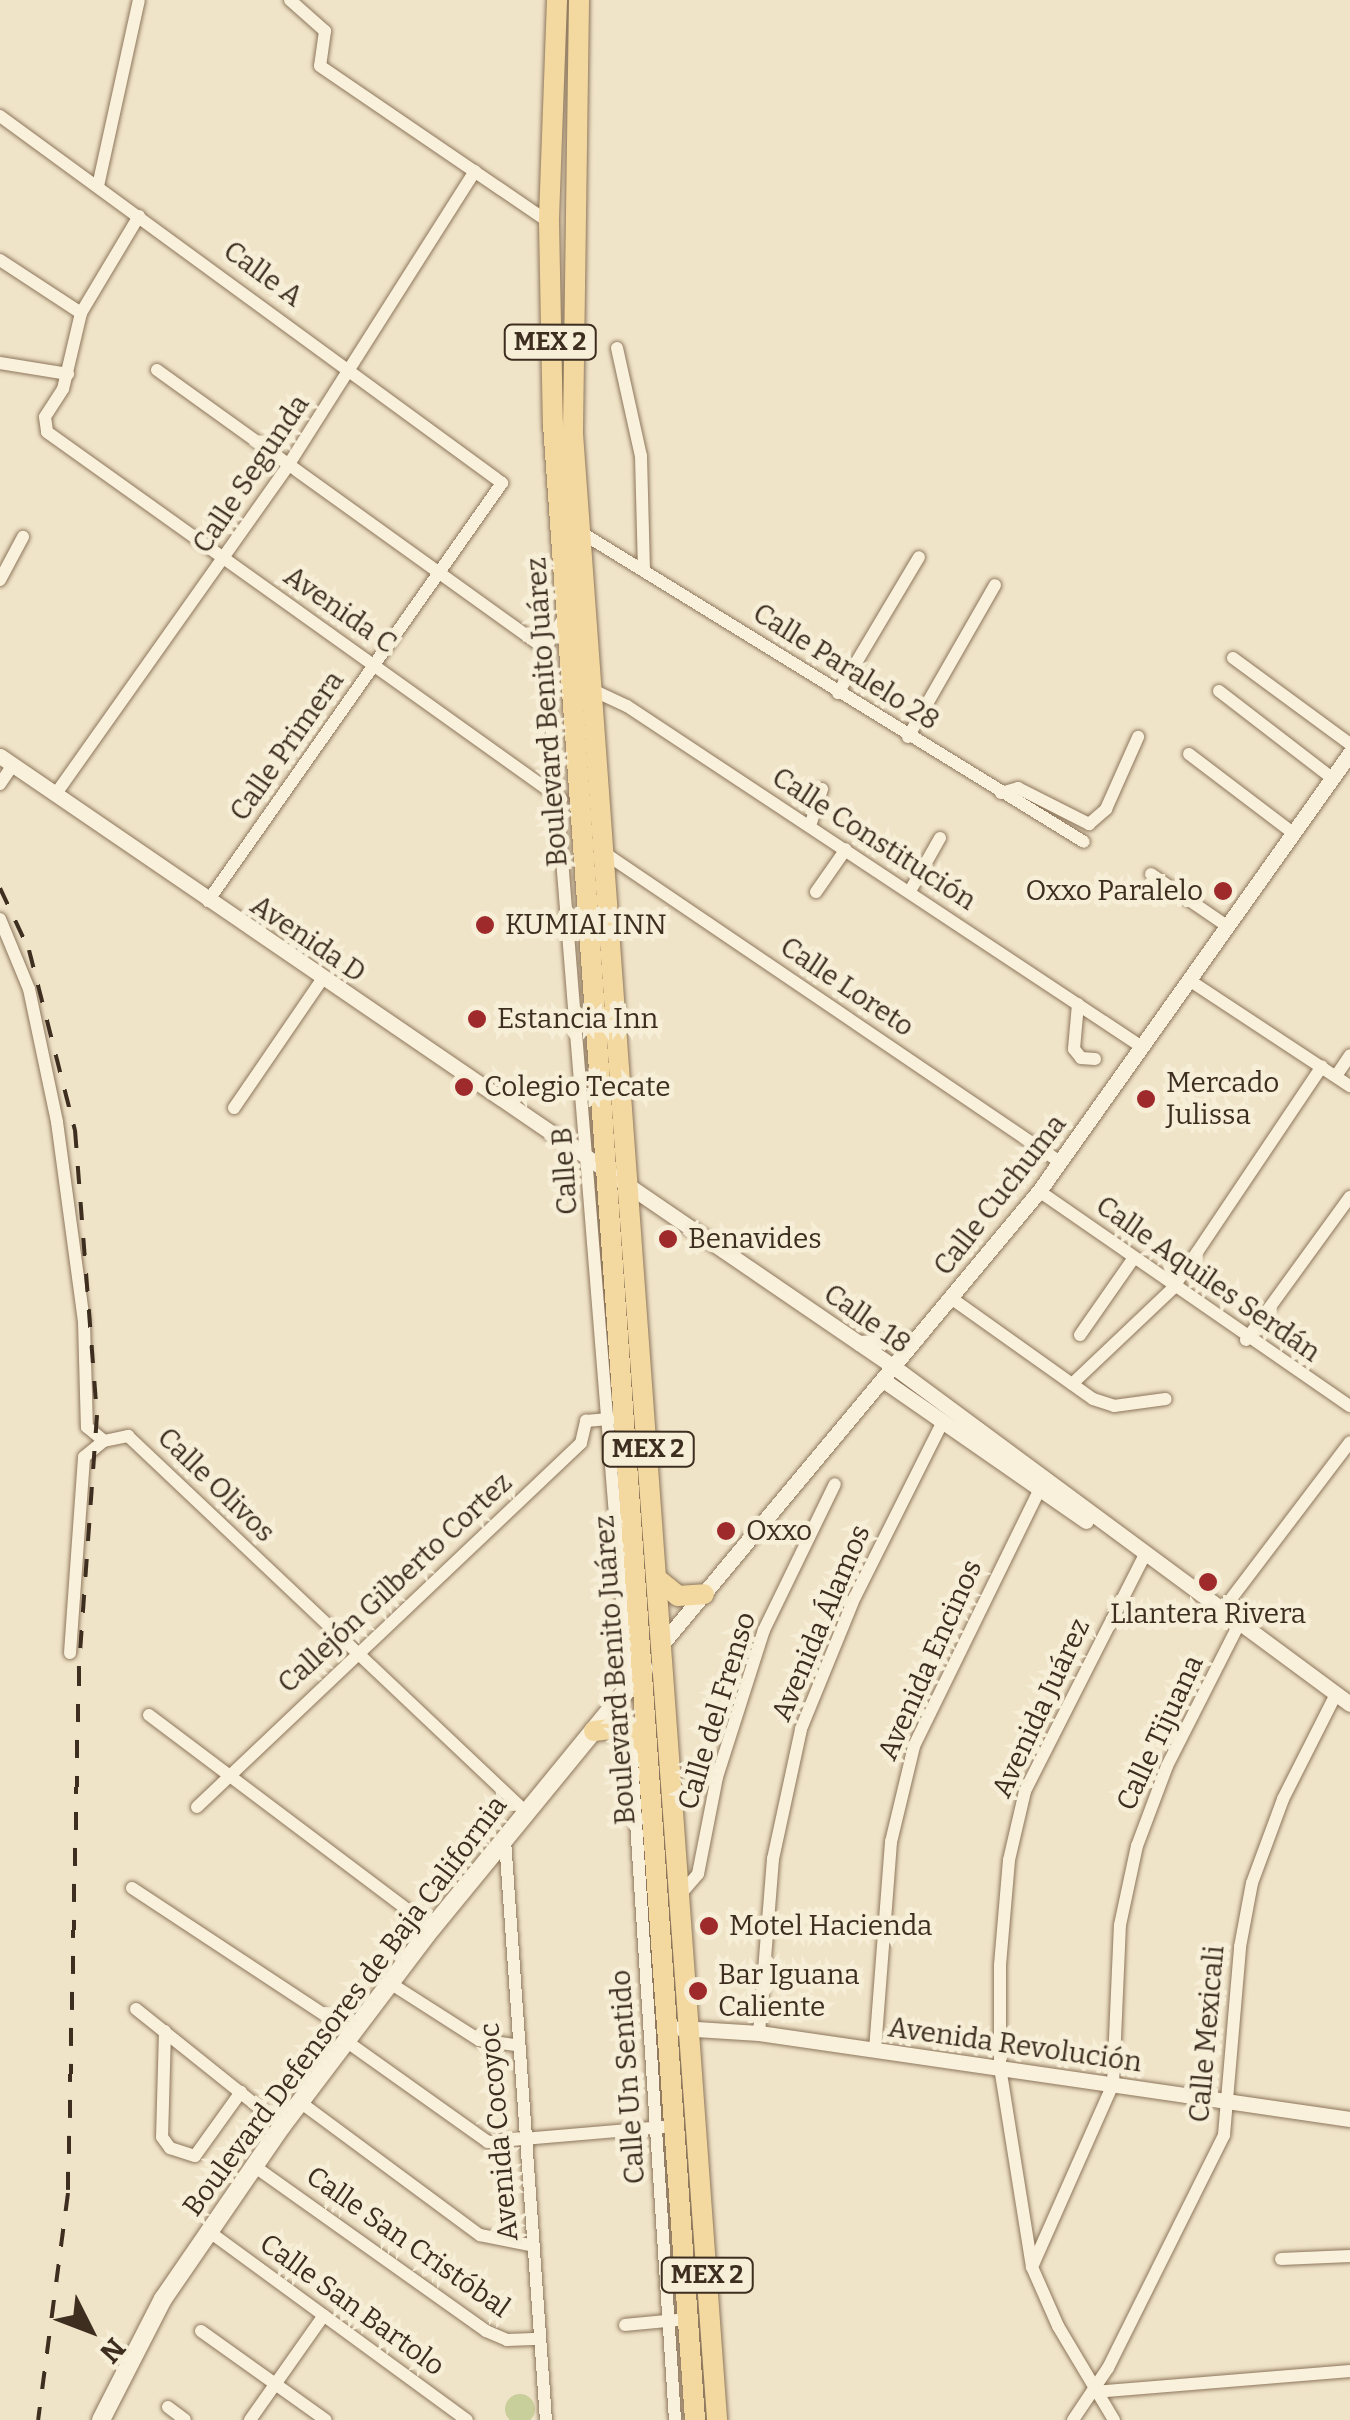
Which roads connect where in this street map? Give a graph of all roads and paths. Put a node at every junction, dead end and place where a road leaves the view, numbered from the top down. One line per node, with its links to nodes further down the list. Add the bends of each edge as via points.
1 (139, 0): 7 (street)
2 (290, 0): 6 (street, via 325,31 320,66)
3 (557, 9): 9 (main road, Boulevard Benito Juárez / MEX 2)
4 (579, 10): 19 (main road, Boulevard Benito Juárez / MEX 2, via 570,376)
5 (0, 116): 7 (street, Calle A)
6 (475, 171): 9 (street); 15 (street, Calle Segunda)
7 (98, 186): 8 (street, Calle A)
8 (140, 216): 11 (street); 15 (street, Calle A)
9 (549, 222): 17 (main road, Boulevard Benito Juárez / MEX 2)
10 (0, 260): 11 (street)
11 (80, 314): 16 (street)
12 (617, 348): 25 (street, via 641,456)
13 (0, 363): 16 (street)
14 (157, 370): 18 (street)
15 (352, 370): 18 (street, Calle Segunda); 20 (street, Calle A)
16 (68, 374): 24 (street, Avenida C, via 44,417 48,432)
17 (552, 383): 19 (main road, via 559,388 565,445); 29 (main road, Boulevard Benito Juárez / MEX 2)
18 (288, 464): 24 (street, Calle Segunda); 26 (street)
19 (576, 472): 21 (main road, Boulevard Benito Juárez / MEX 2)
20 (496, 474): 26 (street, Calle Primera, via 501,492)
21 (582, 534): 25 (street, Calle Paralelo 28); 33 (main road, Boulevard Benito Juárez / MEX 2)
22 (23, 537): 27 (street)
23 (919, 557): 34 (street)
24 (225, 559): 32 (street, Avenida C); 46 (street, Calle Segunda)
25 (644, 571): 34 (street, Calle Paralelo 28)
26 (442, 572): 30 (street); 32 (street, Calle Primera)
27 (0, 580)
28 (995, 585): 36 (street)
29 (568, 612): 30 (street); 33 (main road, Boulevard Benito Juárez / MEX 2)
30 (546, 649): 47 (street, Calle B)
31 (1233, 658): 38 (street)
32 (375, 665): 47 (street, Avenida C); 59 (street, Calle Primera)
33 (584, 686): 48 (main road, Boulevard Benito Juárez / MEX 2); 49 (street, Calle Constitución); 50 (main road, Boulevard Benito Juárez / MEX 2)
34 (838, 692): 36 (street, Calle Paralelo 28)
35 (1219, 692): 42 (street)
36 (908, 737): 45 (street, Calle Paralelo 28)
37 (1138, 738): 45 (street, via 1106,809 1089,824 1018,788)
38 (1350, 744)
39 (1350, 753): 42 (street, Calle Cuchuma)
40 (1189, 754): 51 (street)
41 (6, 760): 43 (street); 46 (street, Avenida D)
42 (1332, 778): 51 (street, Calle Cuchuma)
43 (0, 784)
44 (822, 789): 49 (street)
45 (1001, 793): 53 (street, Calle Paralelo 28)
46 (55, 796): 59 (street, Avenida D)
47 (559, 798): 48 (street, Avenida C); 73 (street, Calle B)
48 (582, 813): 50 (street, Avenida C); 73 (main road, Boulevard Benito Juárez / MEX 2)
49 (810, 826): 54 (street, Calle Constitución)
50 (604, 829): 55 (main road, Boulevard Benito Juárez / MEX 2)
51 (1293, 833): 61 (street, Calle Cuchuma)
52 (940, 838): 57 (street)
53 (1084, 842)
54 (846, 849): 57 (street, Calle Constitución); 58 (street)
55 (606, 854): 72 (street, Calle Loreto); 74 (main road, Boulevard Benito Juárez / MEX 2)
56 (1151, 874): 61 (street)
57 (910, 891): 64 (street, Calle Constitución)
58 (816, 892)
59 (208, 901): 62 (street, Avenida D)
60 (0, 920): 90 (street, via 29,988 57,1122 84,1322)
61 (1227, 926): 63 (street, Calle Cuchuma)
62 (323, 978): 71 (street); 73 (street, Avenida D)
63 (1190, 980): 65 (street, Calle Cuchuma); 68 (street)
64 (1078, 1004): 65 (street, Calle Constitución); 67 (street, via 1074,1049 1081,1058)
65 (1142, 1047): 72 (street, Calle Cuchuma)
66 (1350, 1056): 69 (street)
67 (1095, 1059)
68 (1322, 1066): 69 (street); 78 (street)
69 (1336, 1076): 70 (street)
70 (1350, 1086)
71 (234, 1108)
72 (1060, 1162): 75 (street, Calle Cuchuma)
73 (598, 1166): 74 (street, Calle 18); 88 (main road, Boulevard Benito Juárez / MEX 2)
74 (630, 1186): 83 (street, Calle 18); 97 (main road, Boulevard Benito Juárez / MEX 2)
75 (1038, 1190): 77 (street, Calle Aquiles Serdán); 79 (street, Calle Cuchuma)
76 (1350, 1197): 82 (street)
77 (1133, 1259): 78 (street, Calle Aquiles Serdán); 80 (street)
78 (1173, 1288): 82 (street, Calle Aquiles Serdán); 85 (street)
79 (951, 1298): 81 (street, Calle Cuchuma); 85 (street)
80 (1080, 1335)
81 (916, 1339): 83 (street); 84 (street, Calle Cuchuma)
82 (1246, 1340): 87 (street, Calle Aquiles Serdán)
83 (858, 1343): 84 (street, Calle 18)
84 (889, 1374): 89 (street, Calle 18); 95 (street, Calle 18); 98 (street, Calle Cuchuma)
85 (1072, 1384): 86 (street, via 1114,1406)
86 (1166, 1398)
87 (1350, 1406)
88 (615, 1418): 103 (street, Callejón Gilberto Cortez, via 586,1421 581,1443); 104 (main road, Boulevard Benito Juárez / MEX 2)
89 (943, 1422): 95 (street, Calle 18); 122 (street, Avenida Álamos, via 855,1596 802,1729 772,1859)
90 (86, 1427): 91 (street, Calle Olivos); 93 (street)
91 (104, 1441): 93 (street); 103 (street, Calle Olivos, via 128,1436)
92 (1350, 1442): 99 (street)
93 (84, 1456): 102 (street)
94 (835, 1484): 116 (street, Calle del Frenso, via 764,1630 717,1776 698,1874)
95 (1042, 1485): 96 (street, Calle 18); 125 (street, Avenida Encinos, via 914,1746 891,1842)
96 (1144, 1556): 99 (street, Calle 18); 126 (street, Avenida Juárez, via 1069,1696 1020,1809 1003,1918)
97 (656, 1578): 98 (main road, via 678,1596); 101 (main road, Boulevard Benito Juárez / MEX 2)
98 (704, 1594): 101 (street, Calle Cuchuma)
99 (1222, 1612): 100 (street, Calle 18)
100 (1239, 1624): 105 (street, Calle 18); 127 (street, Calle Tijuana, via 1167,1766 1137,1846 1120,1925)
101 (660, 1645): 104 (main road, Boulevard Defensores de Baja California); 110 (main road, Boulevard Benito Juárez / MEX 2)
102 (70, 1653)
103 (356, 1654): 111 (street, Callejón Gilberto Cortez); 113 (street, Calle Olivos)
104 (638, 1679): 109 (main road, Boulevard Defensores de Baja California); 110 (main road, Boulevard Benito Juárez / MEX 2)
105 (1336, 1694): 106 (street, Calle 18); 130 (street, Calle Mexicali, via 1283,1798 1249,1896)
106 (1350, 1704)
107 (149, 1715): 111 (street)
108 (630, 1730): 109 (main road); 110 (main road); 120 (street, Calle Un Sentido)
109 (594, 1731): 113 (main road, Boulevard Defensores de Baja California)
110 (657, 1745): 116 (main road, Boulevard Benito Juárez / MEX 2); 120 (main road, Boulevard Benito Juárez / MEX 2)
111 (228, 1776): 112 (street, Callejón Gilberto Cortez); 117 (street)
112 (196, 1807)
113 (527, 1813): 114 (main road, Boulevard Defensores de Baja California)
114 (505, 1840): 117 (main road, Boulevard Defensores de Baja California); 124 (street, Avenida Cocoyoc)
115 (132, 1888): 123 (street)
116 (678, 1897): 120 (main road, Boulevard Benito Juárez / MEX 2)
117 (432, 1928): 118 (main road, Boulevard Defensores de Baja California)
118 (390, 1983): 123 (main road, Boulevard Defensores de Baja California); 124 (street, via 479,2040)
119 (136, 2008): 121 (street)
120 (669, 2029): 122 (street, Avenida Revolución); 133 (main road, Boulevard Benito Juárez / MEX 2); 158 (main road, Boulevard Benito Juárez / MEX 2)
121 (165, 2032): 128 (street); 128 (street, via 162,2137 170,2148 195,2156)
122 (758, 2033): 125 (street, Avenida Revolución)
123 (349, 2037): 129 (main road, Boulevard Defensores de Baja California); 134 (street, via 478,2137)
124 (516, 2045): 134 (street, Avenida Cocoyoc)
125 (874, 2050): 126 (street, Avenida Revolución)
126 (1000, 2068): 127 (street, Avenida Revolución); 140 (street, Avenida Juárez)
127 (1112, 2084): 130 (street, Avenida Revolución); 140 (street, Calle Tijuana)
128 (240, 2092): 132 (street)
129 (300, 2102): 132 (main road, Boulevard Defensores de Baja California); 137 (street, via 480,2235)
130 (1230, 2103): 131 (street, Avenida Revolución); 148 (street, Calle Mexicali, via 1211,2166)
131 (1350, 2120)
132 (282, 2126): 135 (main road, Boulevard Defensores de Baja California)
133 (666, 2127): 134 (street); 142 (main road, Boulevard Benito Juárez / MEX 2)
134 (522, 2143): 137 (street, Avenida Cocoyoc)
135 (254, 2166): 136 (main road, Boulevard Defensores de Baja California); 145 (street, Calle San Cristóbal, via 486,2331 507,2340)
136 (207, 2230): 141 (street, Calle San Bartolo); 150 (main road, Boulevard Defensores de Baja California)
137 (534, 2246): 145 (street, Avenida Cocoyoc)
138 (1350, 2256): 139 (street)
139 (1281, 2259)
140 (1032, 2267): 148 (street, Avenida Juárez)
141 (324, 2315): 147 (street); 154 (street, Calle San Bartolo)
142 (678, 2320): 143 (street); 156 (street); 157 (main road, Boulevard Benito Juárez / MEX 2)
143 (625, 2325)
144 (201, 2331): 147 (street)
145 (540, 2339): 155 (street, Avenida Cocoyoc)
146 (1350, 2370): 148 (street)
147 (276, 2384): 152 (street); 153 (street)
148 (1094, 2392): 159 (street, Calle Mexicali); 160 (street, Avenida Juárez)
149 (168, 2407): 151 (street)
150 (102, 2420)
151 (185, 2420)
152 (250, 2420)
153 (326, 2420)
154 (467, 2420)
155 (546, 2420)
156 (675, 2420)
157 (696, 2420)
158 (718, 2420)
159 (1073, 2420)
160 (1114, 2420)

